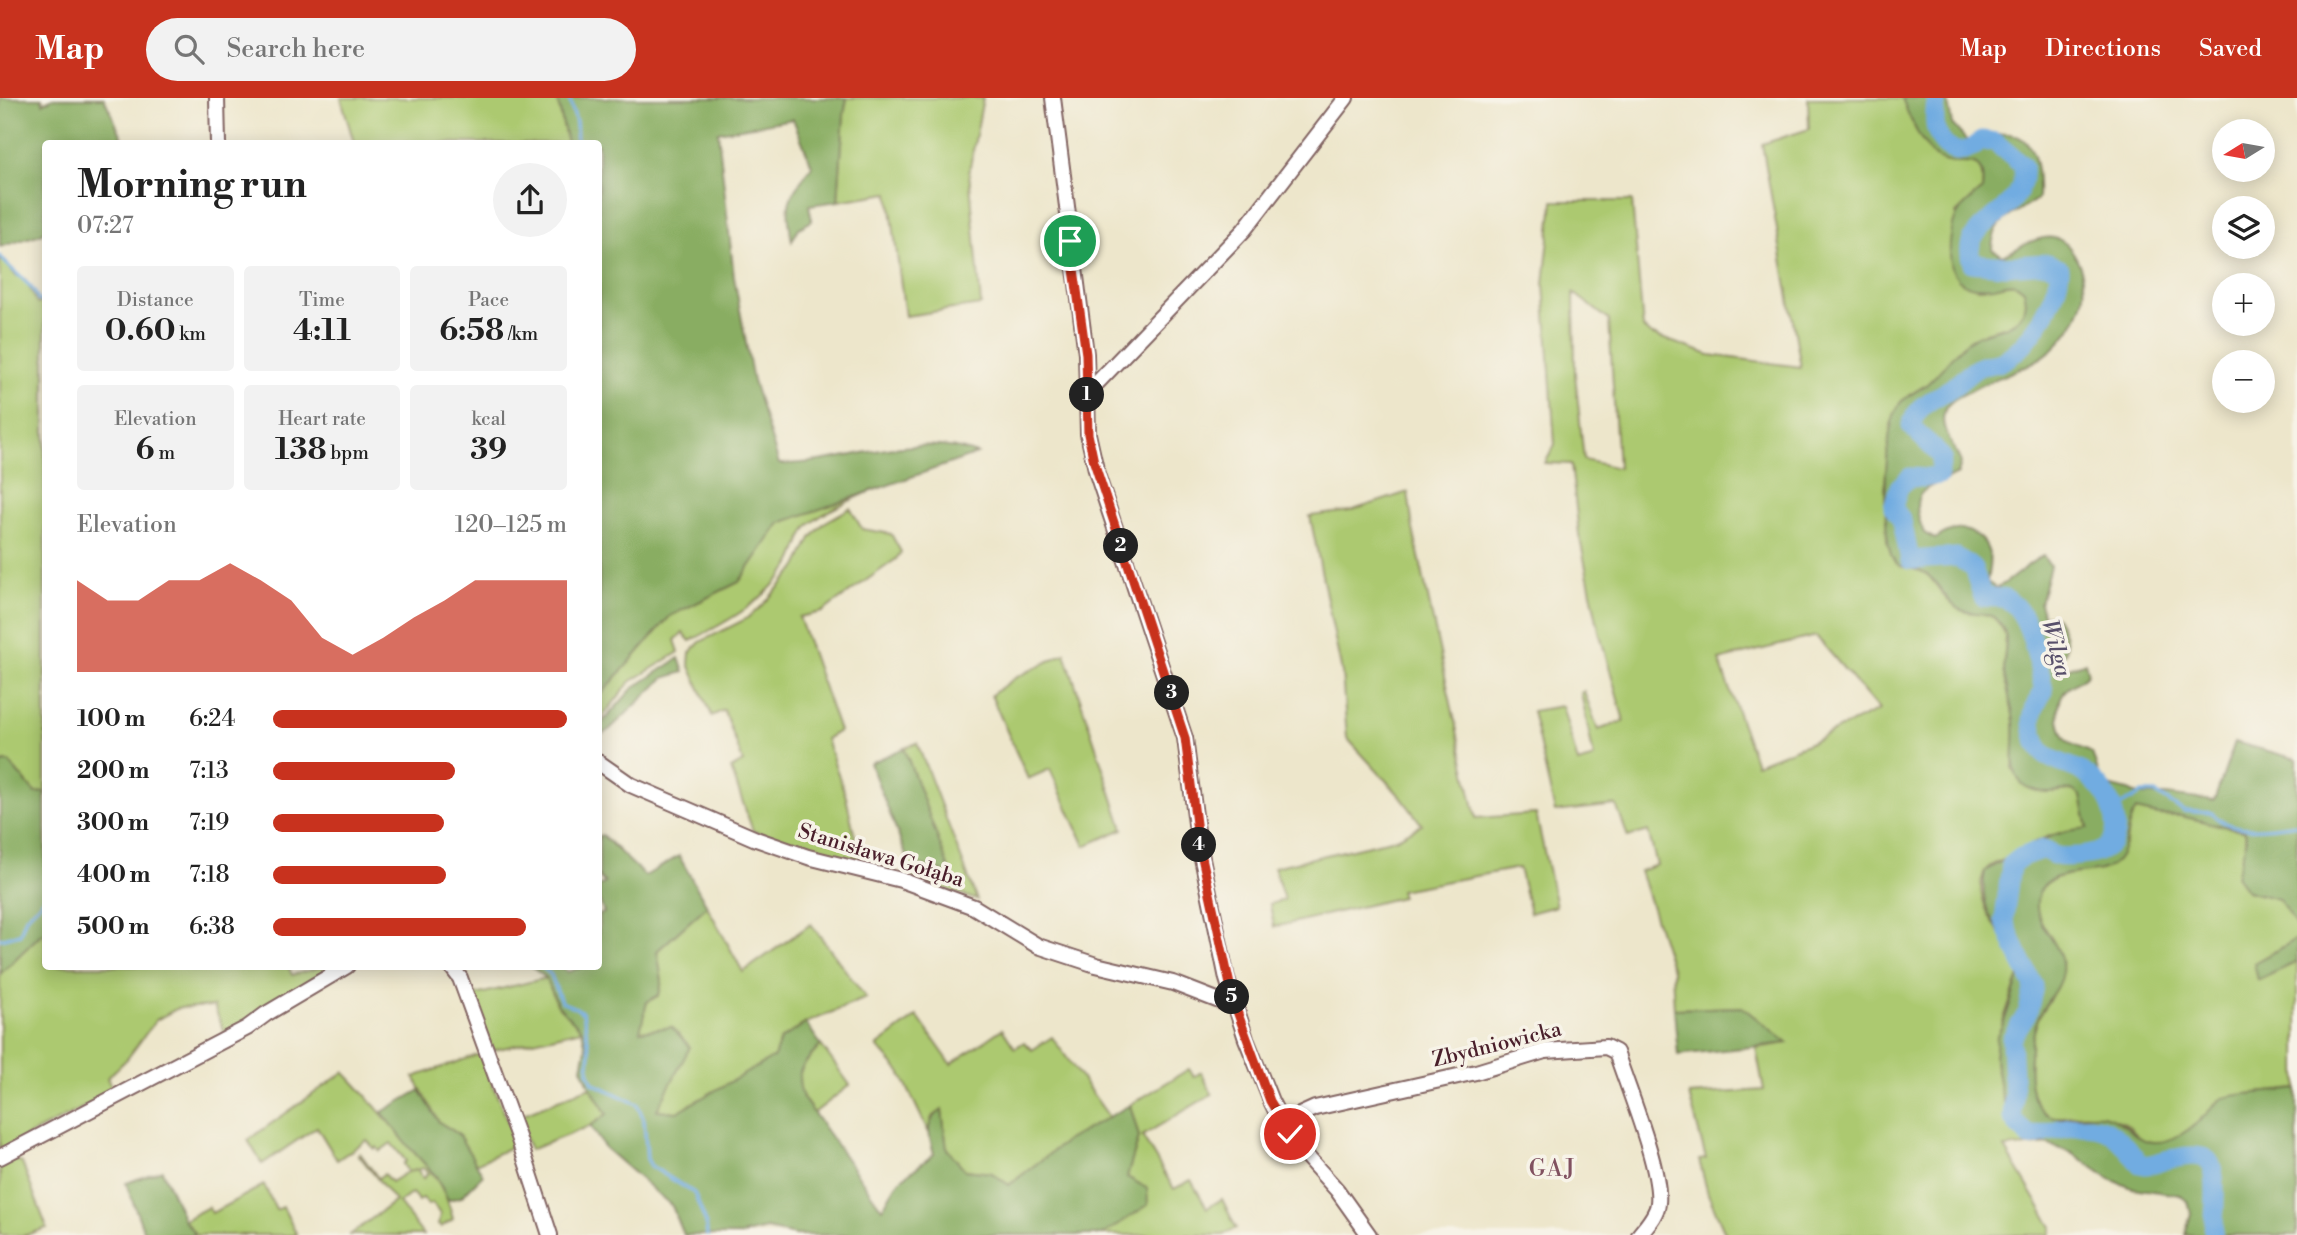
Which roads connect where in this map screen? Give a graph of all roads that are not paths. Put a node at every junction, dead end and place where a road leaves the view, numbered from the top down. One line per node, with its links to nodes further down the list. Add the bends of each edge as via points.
1 (217, 98): 4 (street)
2 (1053, 98): 5 (street, via 1085,346)
3 (1346, 98): 5 (street, via 1244,230)
4 (218, 140)
5 (1087, 397): 9 (street, via 1088,434 1097,474 1185,738 1198,839)
6 (602, 765): 9 (street, Stanisława Gołąba, via 631,785 756,839 952,898 1038,946 1173,983)
7 (340, 970): 11 (street, via 247,1028)
8 (454, 970): 12 (street)
9 (1235, 1007): 10 (street)
10 (1282, 1123): 13 (street); 14 (street, Zbydniowicka, via 1325,1105 1476,1072 1545,1051 1606,1047 1616,1052 1655,1175 1658,1203)
11 (0, 1157)
12 (550, 1235)
13 (1369, 1235)
14 (1639, 1235)

